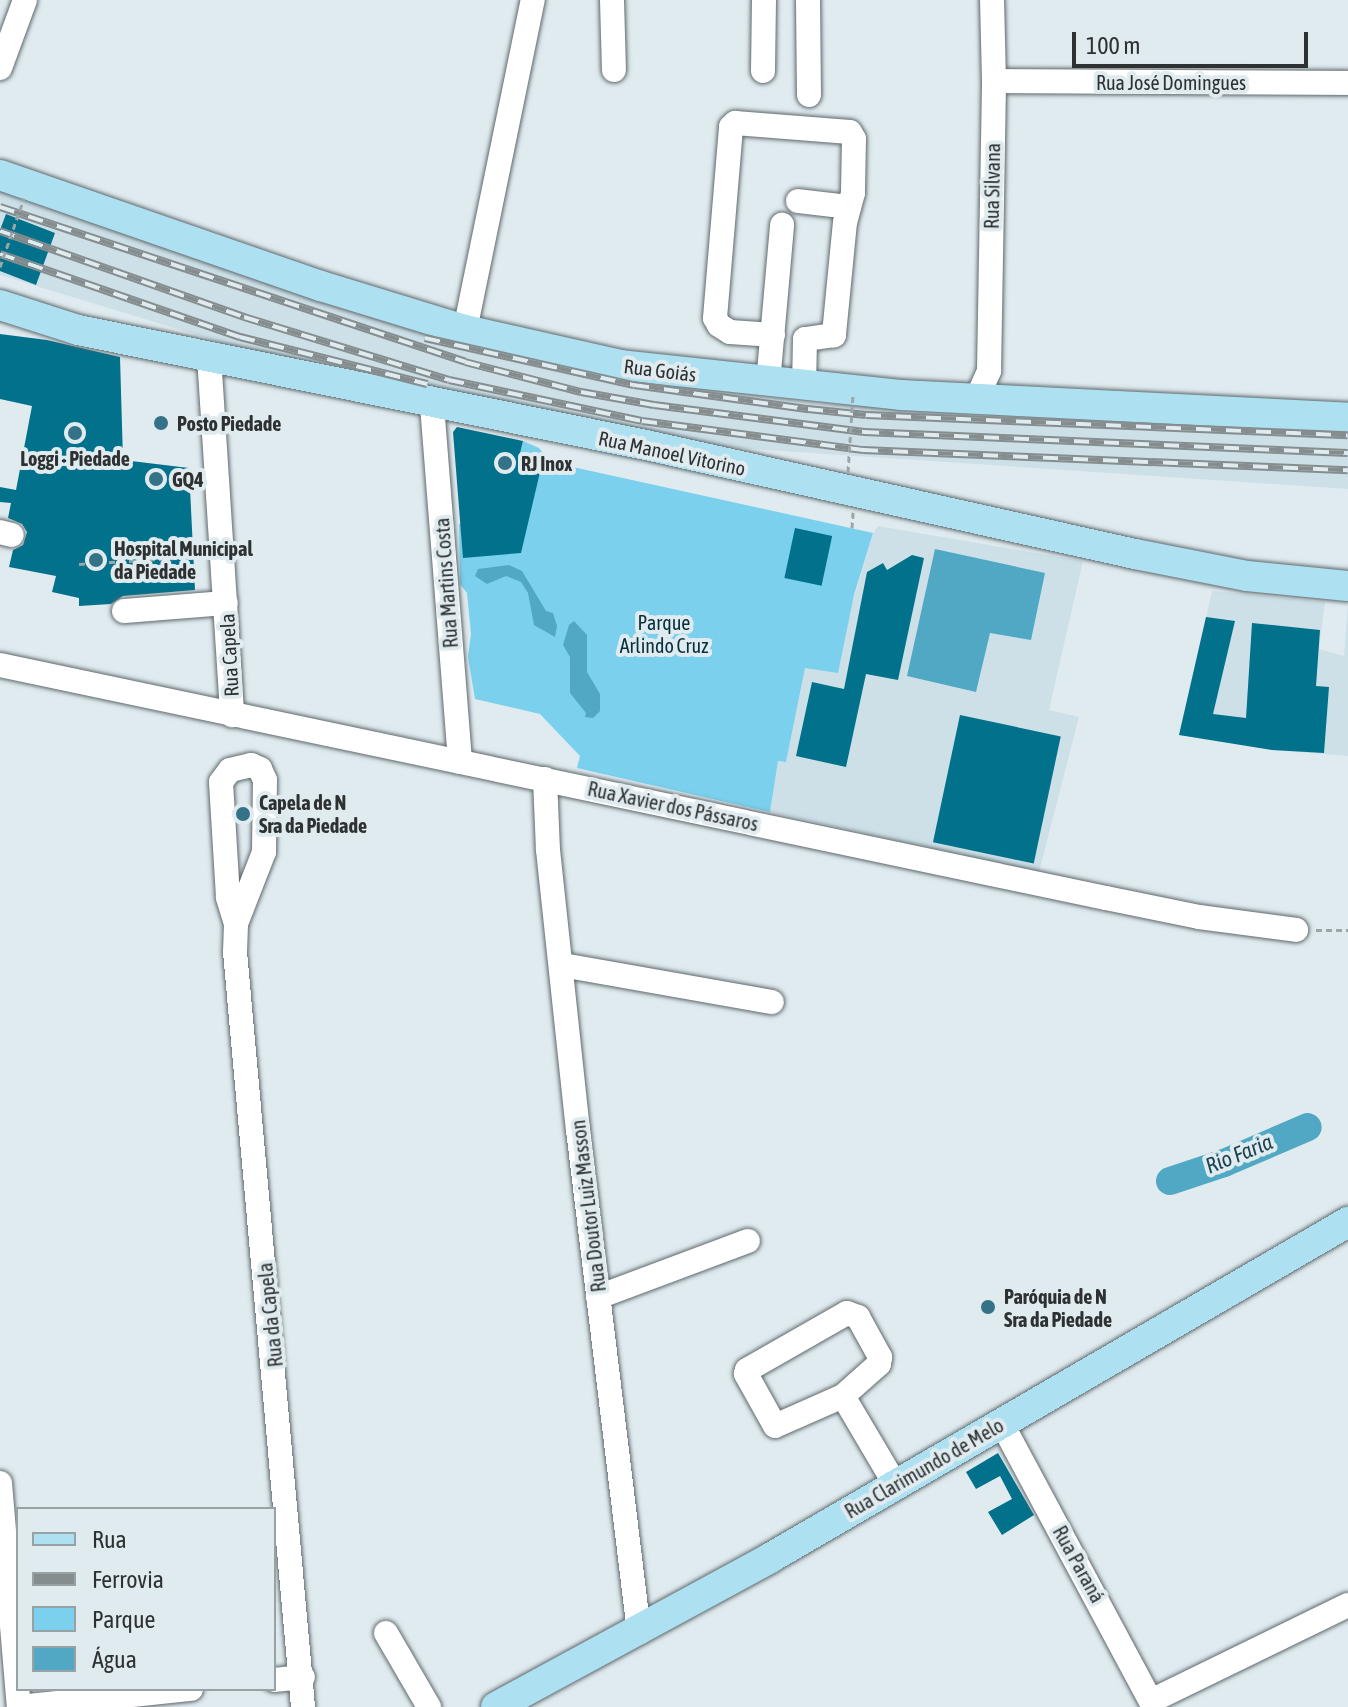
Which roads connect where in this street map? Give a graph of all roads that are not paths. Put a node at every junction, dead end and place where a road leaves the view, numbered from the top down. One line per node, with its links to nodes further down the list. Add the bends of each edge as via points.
1 (25, 0): 7 (street)
2 (533, 0): 18 (street)
3 (612, 0): 8 (street)
4 (764, 0): 9 (street)
5 (808, 0): 12 (street)
6 (992, 0): 10 (street, Rua Silvana)
7 (0, 68)
8 (614, 70)
9 (763, 71)
10 (994, 81): 11 (street, Rua José Domingues); 23 (street, Rua Silvana)
11 (1348, 83)
12 (809, 95)
13 (0, 175): 18 (main road, Rua Goiás)
14 (798, 201): 15 (street)
15 (849, 207): 19 (street, via 854,139 850,132 735,123 731,127 715,318 730,332); 22 (street, via 834,335 805,339)
16 (782, 225): 19 (street)
17 (0, 305): 20 (main road, Rua Manoel Vitorino, via 78,330)
18 (465, 330): 21 (main road, Rua Goiás, via 620,365)
19 (773, 335): 21 (street)
20 (209, 356): 24 (main road, Rua Manoel Vitorino); 27 (street, Rua Capela)
21 (768, 383): 22 (main road, Rua Goiás)
22 (804, 386): 23 (main road, Rua Goiás)
23 (990, 389): 25 (main road, Rua Goiás, via 1267,416)
24 (432, 405): 26 (main road, Rua Manoel Vitorino, via 646,445 1135,554 1247,576); 31 (street, Rua Martins Costa)
25 (1348, 418)
26 (1348, 586)
27 (226, 603): 28 (street); 30 (street, Rua Capela)
28 (124, 611)
29 (0, 665): 30 (street, Rua Xavier dos Pássaros)
30 (232, 715): 31 (street, Rua Xavier dos Pássaros)
31 (460, 762): 32 (street, Rua Xavier dos Pássaros)
32 (545, 779): 34 (street, Rua Xavier dos Pássaros, via 1199,917); 35 (street, Rua Doutor Luiz Masson)
33 (236, 924): 33 (street, Rua da Capela, via 264,852 265,780 251,765 230,770 221,782 228,897); 48 (street, Rua da Capela)
34 (1296, 930)
35 (562, 965): 36 (street); 39 (street, Rua Doutor Luiz Masson)
36 (772, 1002)
37 (1348, 1222): 41 (main road, Rua Clarimundo de Melo)
38 (748, 1241): 39 (street)
39 (598, 1297): 46 (street, Rua Doutor Luiz Masson)
40 (843, 1396): 40 (street, via 775,1426 747,1370 853,1313 880,1361); 43 (street)
41 (1001, 1422): 43 (main road, Rua Clarimundo de Melo); 52 (street, Rua Paraná)
42 (0, 1483): 44 (street)
43 (895, 1484): 46 (main road, Rua Clarimundo de Melo)
44 (4, 1566): 49 (street)
45 (1348, 1605): 52 (street)
46 (639, 1632): 53 (main road, Rua Clarimundo de Melo)
47 (386, 1633): 56 (street)
48 (303, 1677): 50 (street); 55 (street, Rua da Capela)
49 (16, 1679)
50 (276, 1680)
51 (172, 1691): 54 (street)
52 (1154, 1704)
53 (502, 1705)
54 (19, 1707)
55 (303, 1707)
56 (429, 1707)

